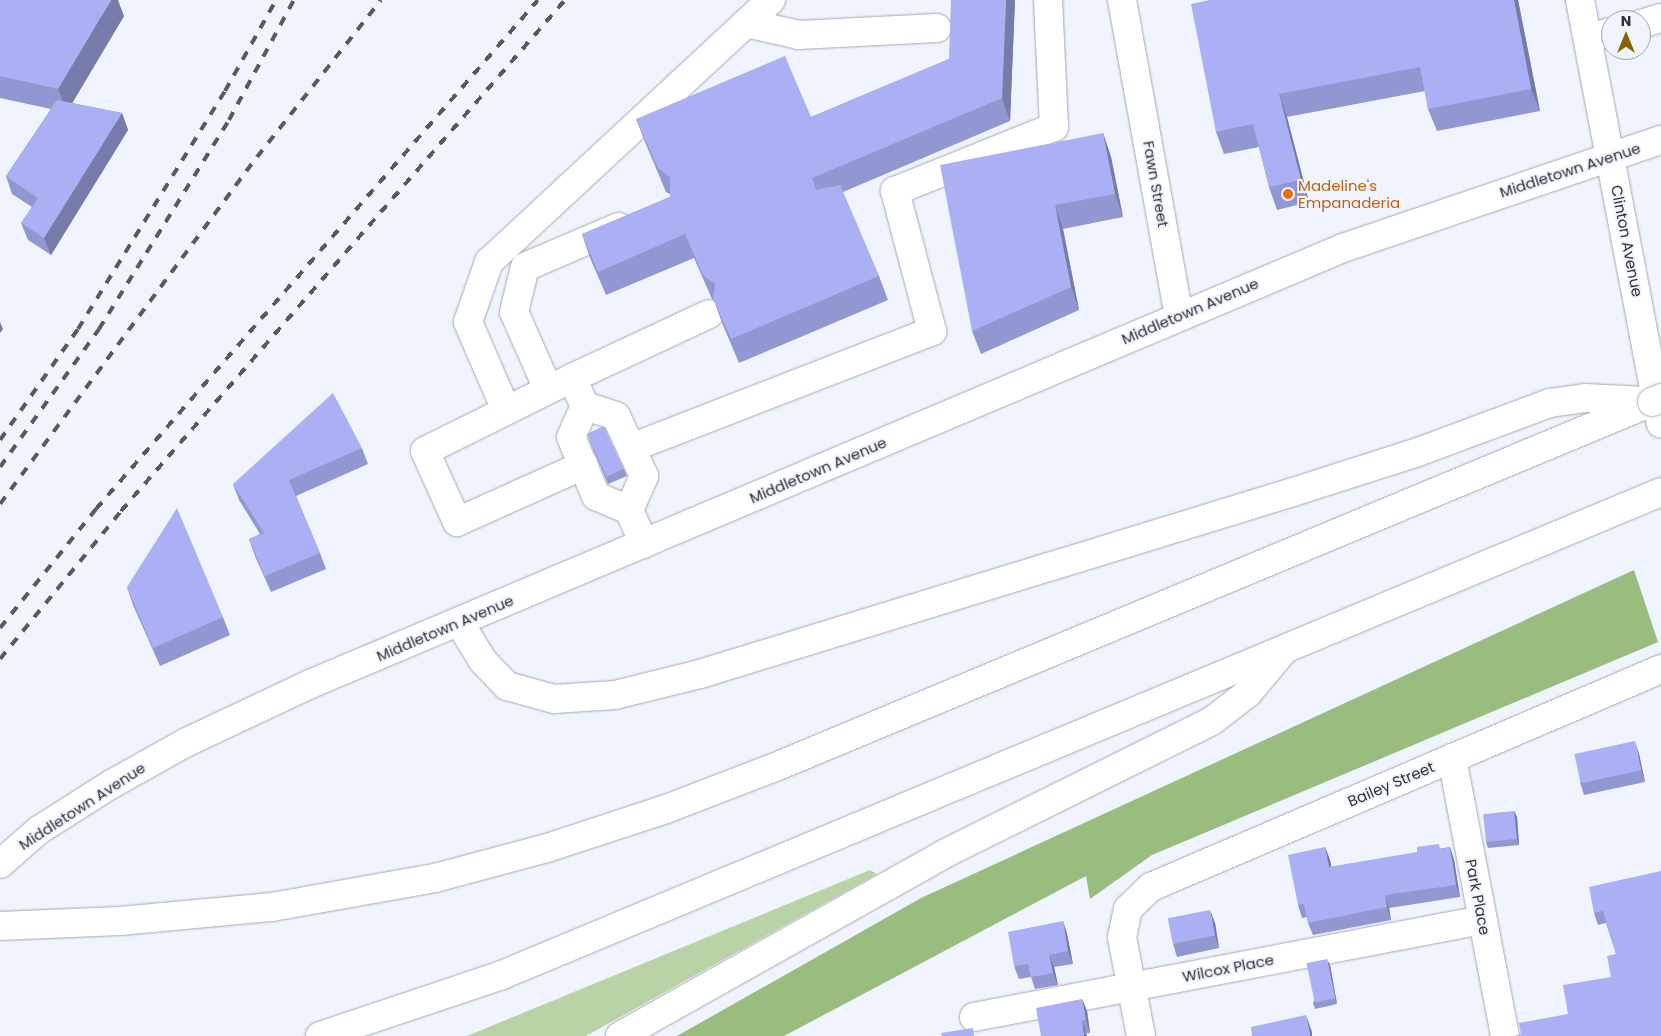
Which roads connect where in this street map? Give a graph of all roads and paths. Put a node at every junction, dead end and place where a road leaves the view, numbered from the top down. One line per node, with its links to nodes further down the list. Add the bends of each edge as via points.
1 (771, 0): 5 (main road)
2 (1048, 0): 18 (main road, via 1054,127 895,191 932,331)
3 (1122, 0): 12 (main road, Fawn Street)
4 (1580, 0): 7 (main road, Clinton Avenue)
5 (746, 23): 6 (main road, via 799,34); 16 (main road, via 489,262 468,322)
6 (937, 28)
7 (1599, 35): 9 (main road, Clinton Avenue)
8 (1661, 140): 9 (main road, Middletown Avenue)
9 (1611, 156): 12 (main road, Middletown Avenue, via 1343,248); 15 (main road, Clinton Avenue)
10 (638, 218): 13 (main road, via 524,267 514,312)
11 (709, 314): 13 (main road)
12 (1179, 316): 22 (main road, Middletown Avenue)
13 (560, 384): 14 (main road); 16 (main road)
14 (585, 406): 18 (main road, via 616,416); 19 (main road, via 571,437)
15 (1658, 408): 17 (main road)
16 (506, 410): 19 (main road, via 426,451 457,522)
17 (1605, 410): 23 (main road, via 1550,403 1418,452 1293,492 700,674 623,694 554,699 507,686 483,661); 29 (main road, via 773,768 666,809 548,848 435,878 324,899 181,917)
18 (631, 448): 21 (main road, via 644,476)
19 (584, 465): 21 (main road, via 596,496)
20 (1661, 492): 24 (main road)
21 (629, 510): 22 (main road)
22 (644, 544): 23 (main road, Middletown Avenue)
23 (459, 622): 27 (main road, Middletown Avenue, via 264,704 187,742 39,830)
24 (1285, 649): 32 (main road, via 502,975); 33 (main road, via 1248,693 1212,721 942,855)
25 (1661, 669): 26 (main road, Bailey Street)
26 (1452, 758): 28 (main road, Park Place); 30 (main road, Bailey Street, via 1151,887 1128,909 1122,937)
27 (1, 860)
28 (1482, 920): 30 (main road, Wilcox Place); 35 (main road, Park Place)
29 (0, 926)
30 (1132, 987): 31 (main road, Wilcox Place); 34 (main road)
31 (974, 1017)
32 (320, 1036)
33 (620, 1036)
34 (1141, 1036)
35 (1505, 1036)

